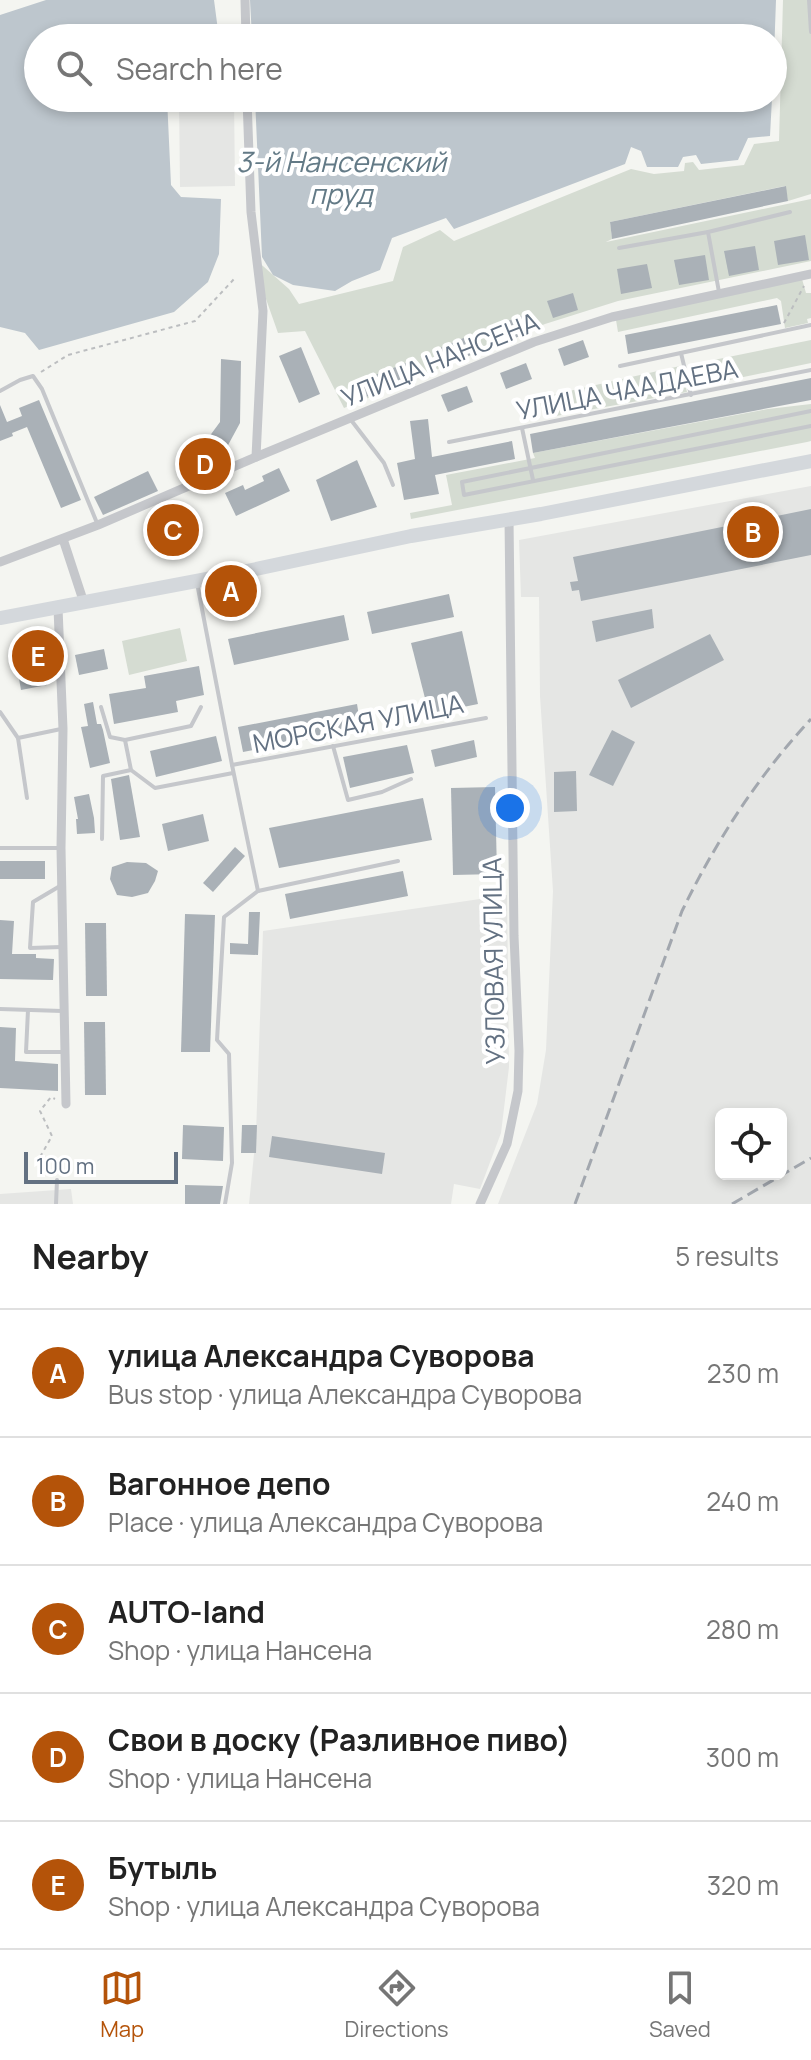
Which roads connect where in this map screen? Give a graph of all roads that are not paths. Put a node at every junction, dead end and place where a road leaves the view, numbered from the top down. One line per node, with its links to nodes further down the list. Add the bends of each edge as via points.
1 (245, 0): 3 (street)
2 (809, 0): 4 (lane)
3 (246, 24)
4 (811, 32)
5 (247, 112): 22 (street, via 251,212 263,311)
6 (790, 212): 7 (lane)
7 (708, 232): 8 (lane); 10 (lane)
8 (619, 248)
9 (810, 274): 10 (street, УЛИЦА НАНСЕНА)
10 (719, 294): 18 (street, УЛИЦА НАНСЕНА, via 612,317 534,342)
11 (811, 325): 12 (lane, УЛИЦА ЧААДАЕВА)
12 (681, 353): 13 (lane, УЛИЦА ЧААДАЕВА); 16 (lane)
13 (620, 366)
14 (811, 370): 16 (lane, УЛИЦА ЧААДАЕВА)
15 (0, 391): 28 (lane, via 33,376)
16 (691, 395): 20 (lane, УЛИЦА ЧААДАЕВА)
17 (811, 411): 24 (lane)
18 (350, 418): 22 (street, УЛИЦА НАНСЕНА); 26 (lane, via 384,463)
19 (811, 426): 25 (lane)
20 (522, 428): 21 (lane, УЛИЦА ЧААДАЕВА); 24 (lane)
21 (449, 442)
22 (256, 457): 28 (street, УЛИЦА НАНСЕНА)
23 (811, 461): 27 (main road)
24 (531, 468): 25 (lane); 25 (lane, via 462,482 464,495)
25 (534, 480)
26 (393, 485)
27 (509, 519): 31 (main road); 63 (street, УЗЛОВАЯ УЛИЦА, via 518,1091 507,1144)
28 (98, 525): 29 (street, УЛИЦА НАНСЕНА)
29 (63, 539): 30 (street, УЛИЦА НАНСЕНА); 32 (street)
30 (0, 562)
31 (196, 581): 32 (main road); 43 (lane, МОРСКАЯ УЛИЦА)
32 (84, 603): 33 (main road)
33 (58, 608): 34 (main road); 39 (street)
34 (0, 618)
35 (101, 707): 41 (lane, via 110,737)
36 (201, 707): 41 (lane, via 191,726)
37 (0, 712): 40 (lane)
38 (486, 718): 42 (lane, МОРСКАЯ УЛИЦА)
39 (63, 729): 40 (lane); 50 (street)
40 (18, 738): 47 (lane)
41 (125, 740): 44 (lane)
42 (333, 746): 43 (lane, МОРСКАЯ УЛИЦА); 46 (lane, via 348,800)
43 (232, 765): 45 (lane)
44 (131, 770): 45 (lane, via 155,788); 48 (lane, via 103,776)
45 (233, 773): 53 (lane)
46 (411, 779)
47 (27, 798)
48 (102, 839)
49 (0, 848): 50 (lane)
50 (61, 848): 52 (street)
51 (398, 861): 53 (lane)
52 (62, 885): 54 (street); 54 (lane, via 33,902 30,948)
53 (258, 891): 62 (lane, via 224,917 217,1040 229,1054 232,1163)
54 (63, 947): 57 (street)
55 (0, 1009): 56 (lane)
56 (28, 1010): 57 (lane); 58 (lane, via 26,1052)
57 (65, 1011): 58 (street)
58 (65, 1052): 59 (street)
59 (66, 1104)
60 (57, 1180): 61 (lane)
61 (56, 1204)
62 (225, 1204)
63 (480, 1204)

